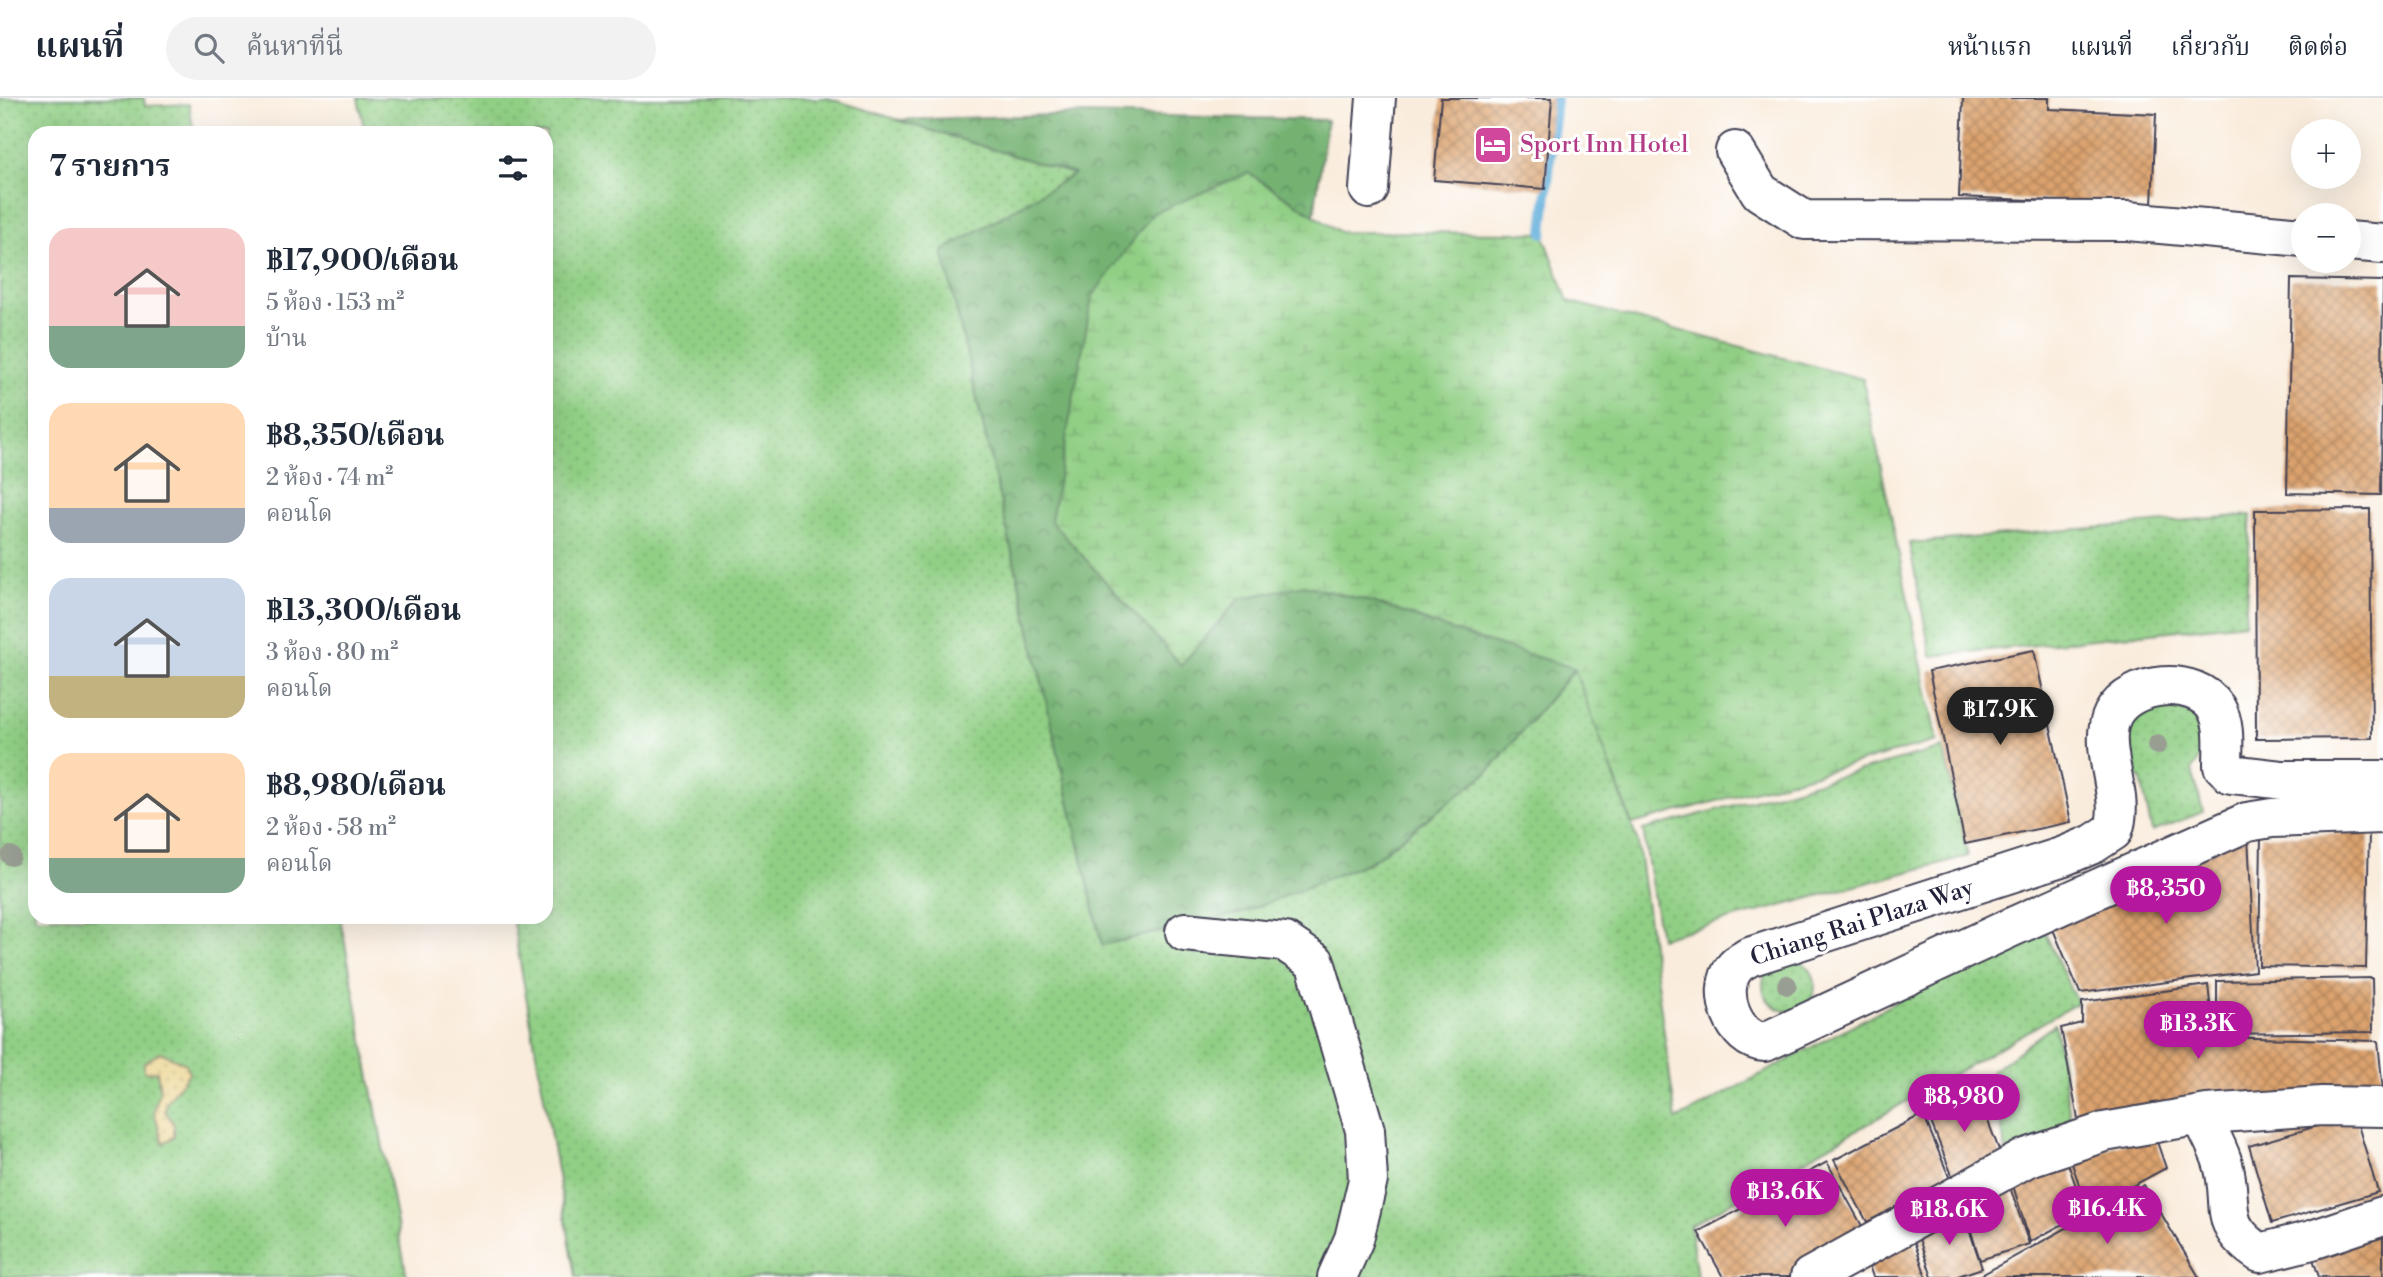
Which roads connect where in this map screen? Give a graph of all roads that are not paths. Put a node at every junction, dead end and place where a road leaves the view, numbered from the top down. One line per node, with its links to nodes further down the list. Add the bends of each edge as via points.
1 (1376, 98): 3 (lane)
2 (1735, 152): 4 (lane, via 1760,192 1804,220 2128,221)
3 (1369, 189)
4 (2291, 236)
5 (2361, 242): 6 (lane)
6 (2383, 244)
7 (2223, 766): 8 (lane, via 2231,774 2283,780); 10 (lane); 10 (lane, Chiang Rai Plaza Way, via 2222,724 2203,694 2151,687 2125,697 2112,716 2111,775 2119,807 2113,831 2064,856 1749,957 1734,968 1728,988 1731,1014 1737,1029 1751,1042 1780,1037)
8 (2383, 780)
9 (2383, 814): 10 (lane, Chiang Rai Plaza Way, via 2272,818)
10 (2236, 828)
11 (1185, 932): 15 (lane, via 1285,942 1315,962 1365,1130 1368,1167 1354,1239)
12 (2383, 1107): 13 (lane, via 2322,1106)
13 (2201, 1115): 14 (lane, via 2222,1162 2230,1220 2238,1239 2260,1253); 16 (lane, via 2104,1132 2026,1157)
14 (2383, 1216)
15 (1337, 1277)
16 (1810, 1277)

